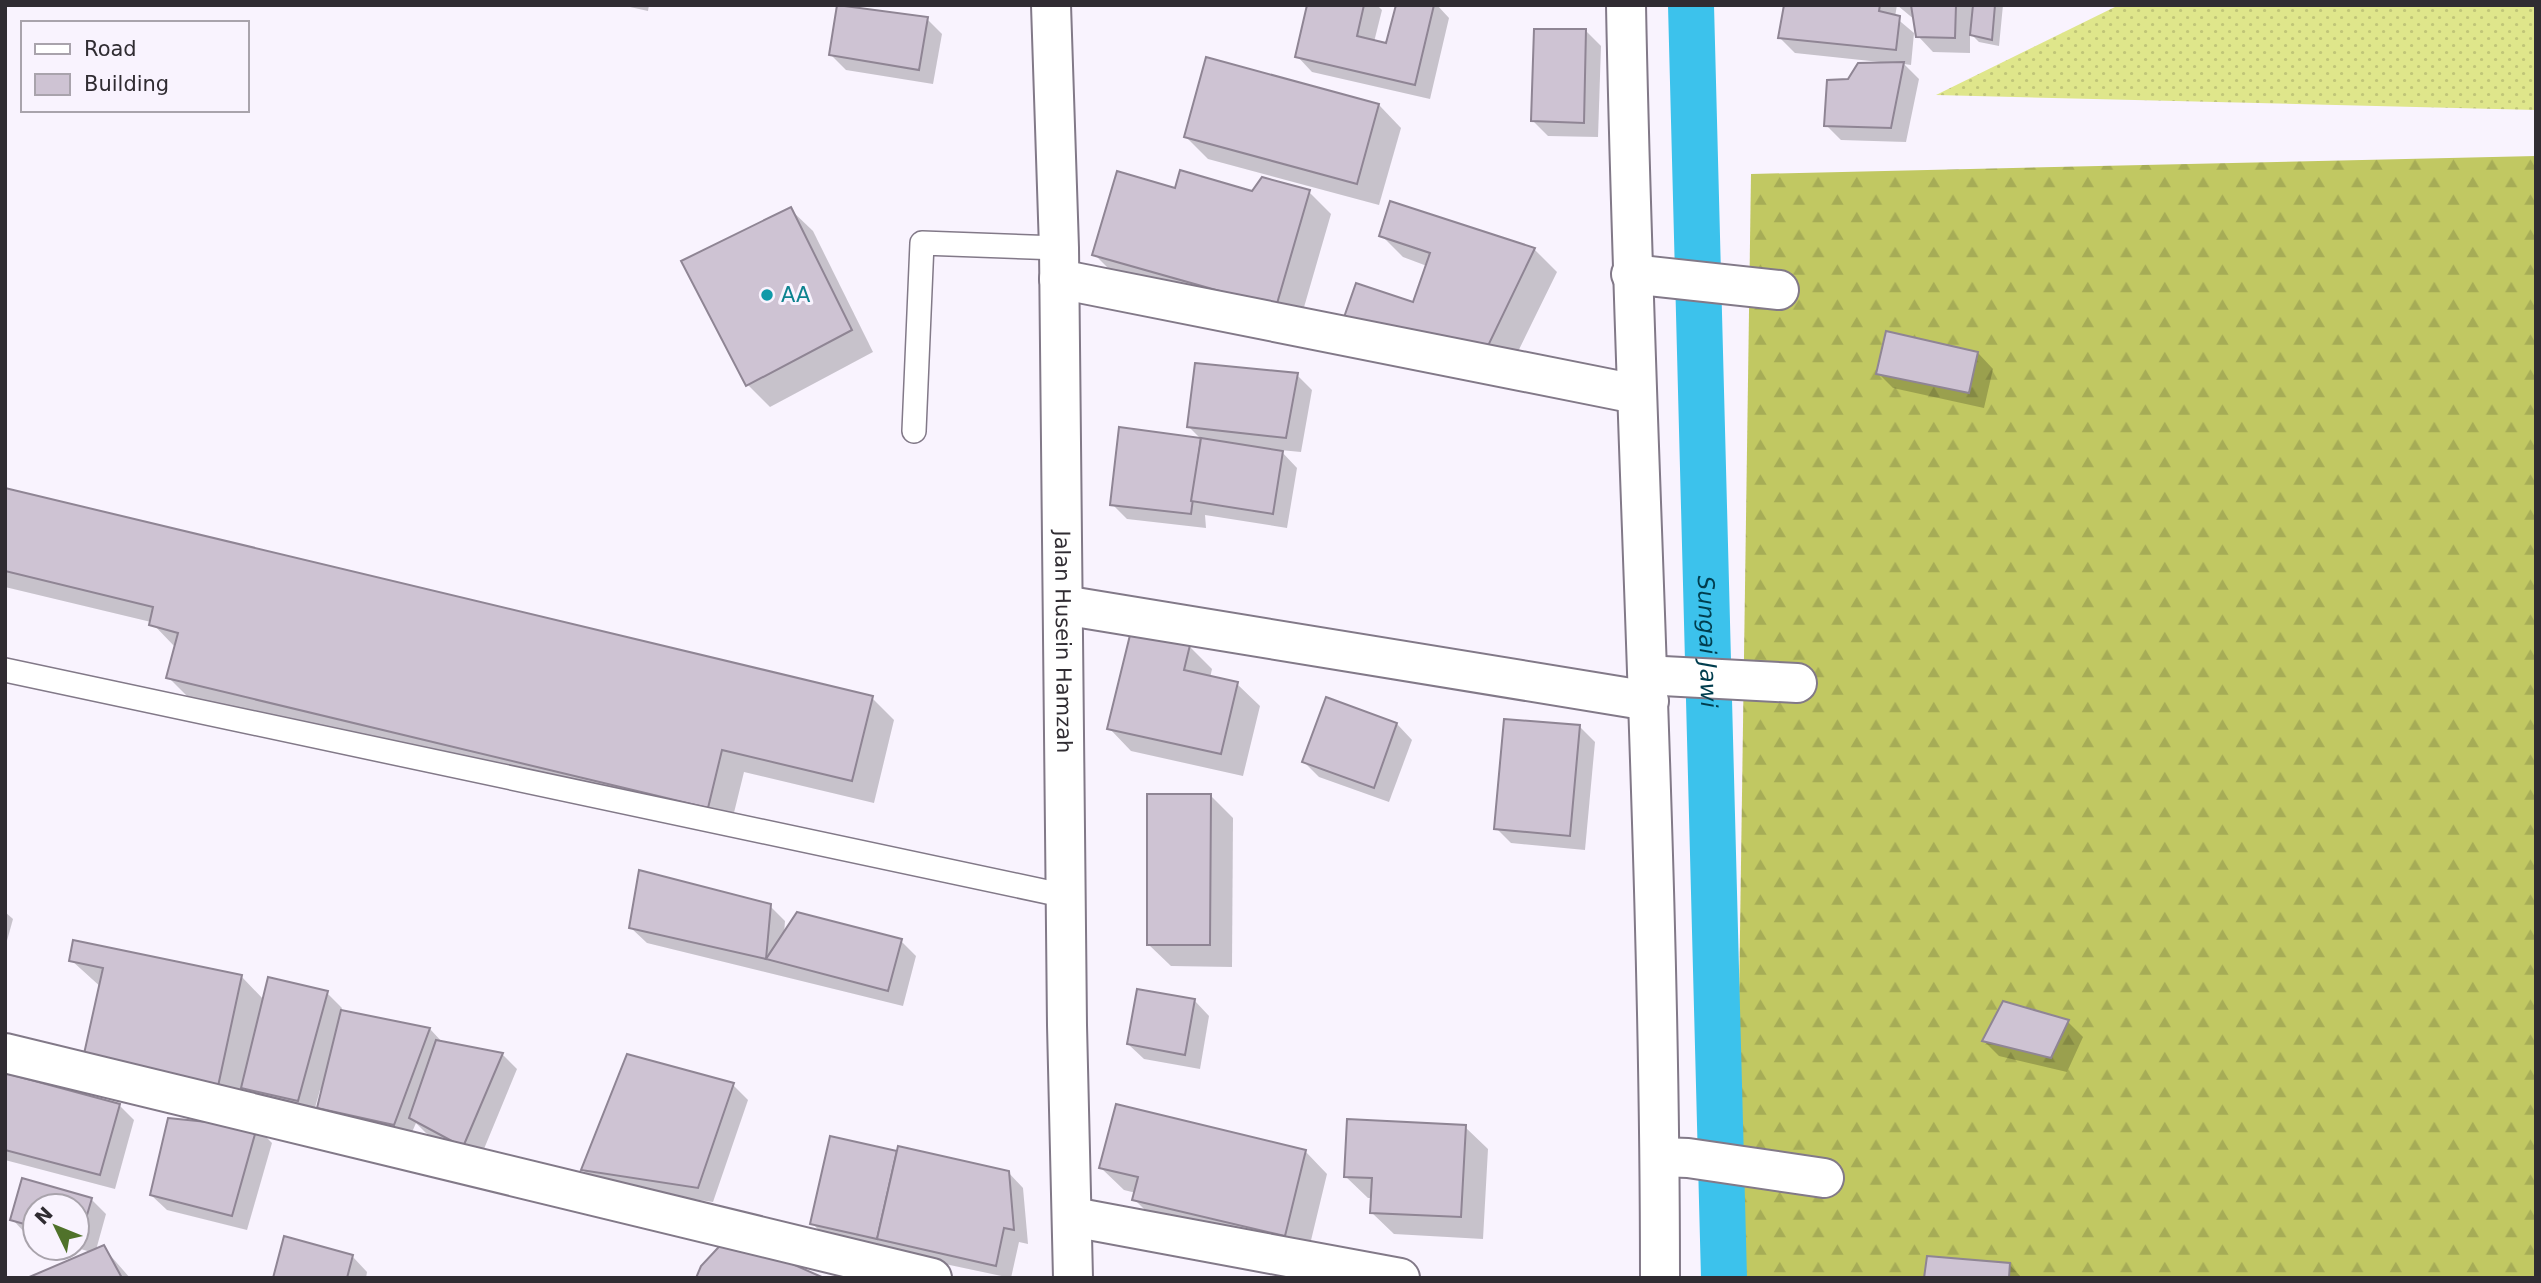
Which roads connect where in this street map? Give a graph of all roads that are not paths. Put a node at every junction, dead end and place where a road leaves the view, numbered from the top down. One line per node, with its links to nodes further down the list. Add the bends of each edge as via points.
1 (1051, 5): 3 (street, Jalan Husein Hamzah)
2 (1626, 5): 4 (street)
3 (1059, 264): 6 (street); 7 (lane, via 922,243); 8 (street, Jalan Husein Hamzah)
4 (1648, 276): 5 (street); 6 (street)
5 (1761, 288)
6 (1636, 394): 11 (street)
7 (914, 431)
8 (1063, 605): 11 (street); 12 (street, Jalan Husein Hamzah)
9 (5, 670): 12 (lane)
10 (1797, 683): 11 (street, via 1752,681)
11 (1641, 690): 14 (street)
12 (1066, 896): 16 (street, Jalan Husein Hamzah)
13 (5, 1053): 17 (street)
14 (1674, 1158): 15 (street); 20 (street)
15 (1824, 1178)
16 (1073, 1217): 18 (street, Jalan Husein Hamzah); 19 (street)
17 (932, 1278)
18 (1073, 1278)
19 (1400, 1278)
20 (1660, 1278)

